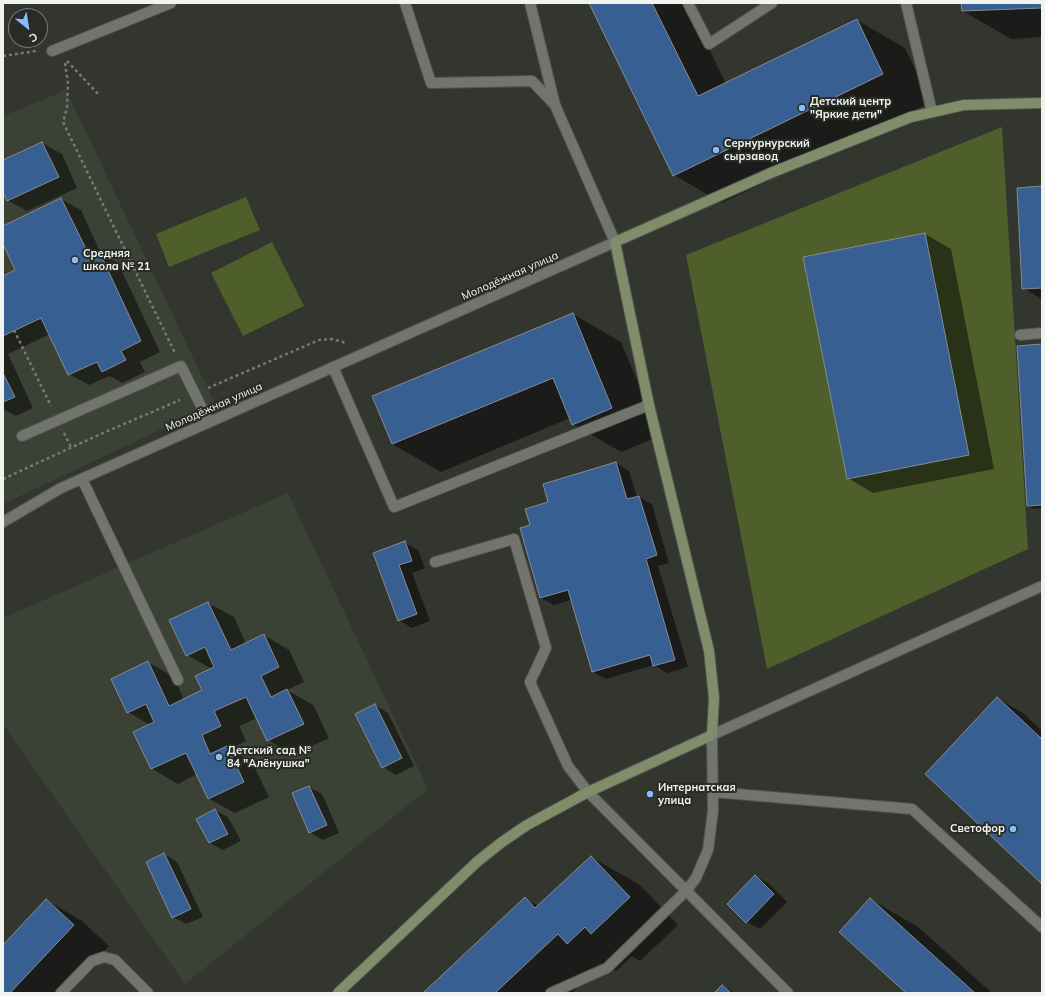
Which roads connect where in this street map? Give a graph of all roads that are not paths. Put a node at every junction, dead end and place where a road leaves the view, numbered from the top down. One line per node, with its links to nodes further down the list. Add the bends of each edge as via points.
1 (171, 3): 7 (street)
2 (405, 3): 9 (street, via 431,83 532,82)
3 (530, 3): 9 (street)
4 (688, 3): 5 (street, via 709,44)
5 (772, 3)
6 (906, 3): 10 (street)
7 (52, 51)
8 (1042, 103): 10 (street, Молодёжная улица, via 964,105)
9 (555, 106): 11 (street)
10 (932, 112): 11 (street, Молодёжная улица, via 911,117 772,172)
11 (615, 242): 14 (street, Молодёжная улица); 15 (street)
12 (1042, 333): 13 (street)
13 (1020, 335)
14 (333, 367): 15 (street, via 394,507); 16 (street, Молодёжная улица)
15 (649, 405): 23 (street, via 709,651 714,698)
16 (208, 422): 17 (street, via 181,366); 18 (street, Молодёжная улица)
17 (22, 436)
18 (82, 479): 19 (street, Молодёжная улица, via 61,488); 22 (street)
19 (3, 522)
20 (435, 562): 24 (street, via 514,539 546,648 530,682 568,766)
21 (1042, 586): 23 (street)
22 (178, 680)
23 (712, 735): 24 (street); 25 (street)
24 (588, 792): 26 (street); 30 (street, via 527,825 478,861)
25 (713, 792): 26 (street, via 708,850 696,878); 27 (street, via 912,809)
26 (686, 891): 31 (street, via 607,968); 32 (street)
27 (1042, 927)
28 (61, 993): 29 (street, via 92,961 104,957 115,960)
29 (148, 993)
30 (338, 993)
31 (551, 993)
32 (788, 993)

